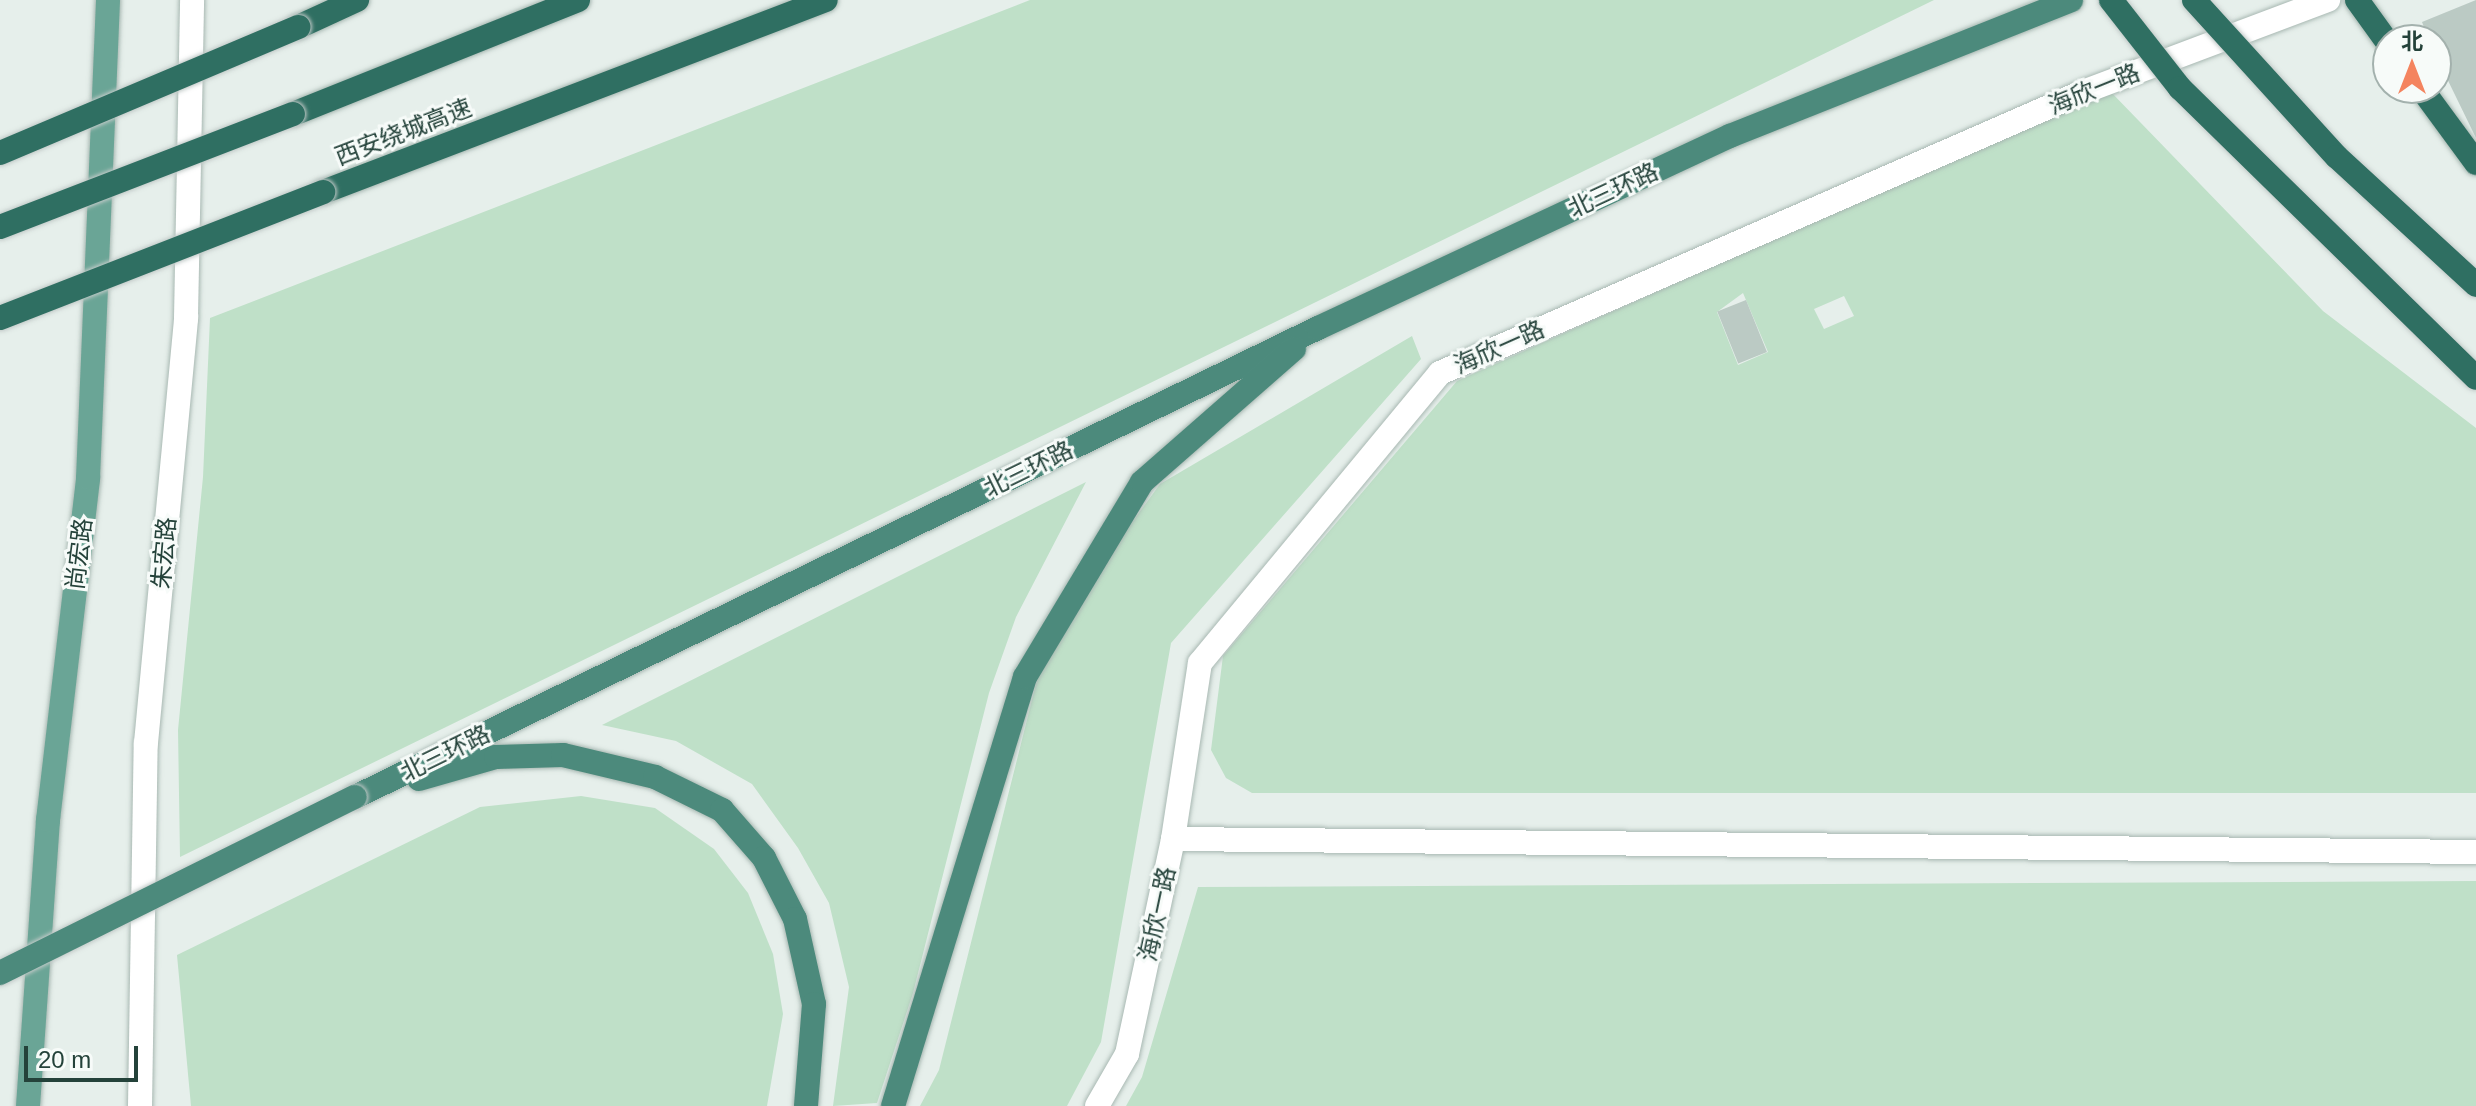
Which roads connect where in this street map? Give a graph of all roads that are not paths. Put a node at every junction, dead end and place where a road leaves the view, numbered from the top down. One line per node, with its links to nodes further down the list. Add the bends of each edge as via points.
1 (108, 0): 24 (main road, 尚宏路, via 88,478 48,820)
2 (192, 0): 25 (street, 朱宏路, via 186,318 146,743)
3 (357, 0): 13 (highway, bridge)
4 (578, 0): 15 (highway, bridge)
5 (826, 0): 17 (highway, 西安绕城高速, bridge)
6 (2071, 0): 18 (highway, 北三环路, via 1730,136)
7 (2111, 0): 19 (highway, bridge, via 2180,88)
8 (2194, 0): 16 (highway, bridge, via 2306,125)
9 (2328, 0): 21 (street, 海欣一路, via 2083,92 1440,373 1200,663)
10 (2357, 0): 11 (highway)
11 (2374, 24)
12 (2433, 104): 14 (highway)
13 (0, 153)
14 (2476, 163)
15 (0, 227)
16 (2476, 285)
17 (0, 318)
18 (1318, 328): 20 (highway, 北三环路); 27 (highway, via 1142,482 1025,677)
19 (2476, 378)
20 (355, 797): 23 (highway, 北三环路, bridge); 26 (highway, via 496,757 563,755 655,777 722,810 764,858 795,919 814,1004)
21 (1173, 839): 22 (street); 28 (street, 海欣一路, via 1127,1054)
22 (2476, 852)
23 (0, 973)
24 (28, 1106)
25 (140, 1106)
26 (806, 1106)
27 (893, 1106)
28 (1097, 1106)

